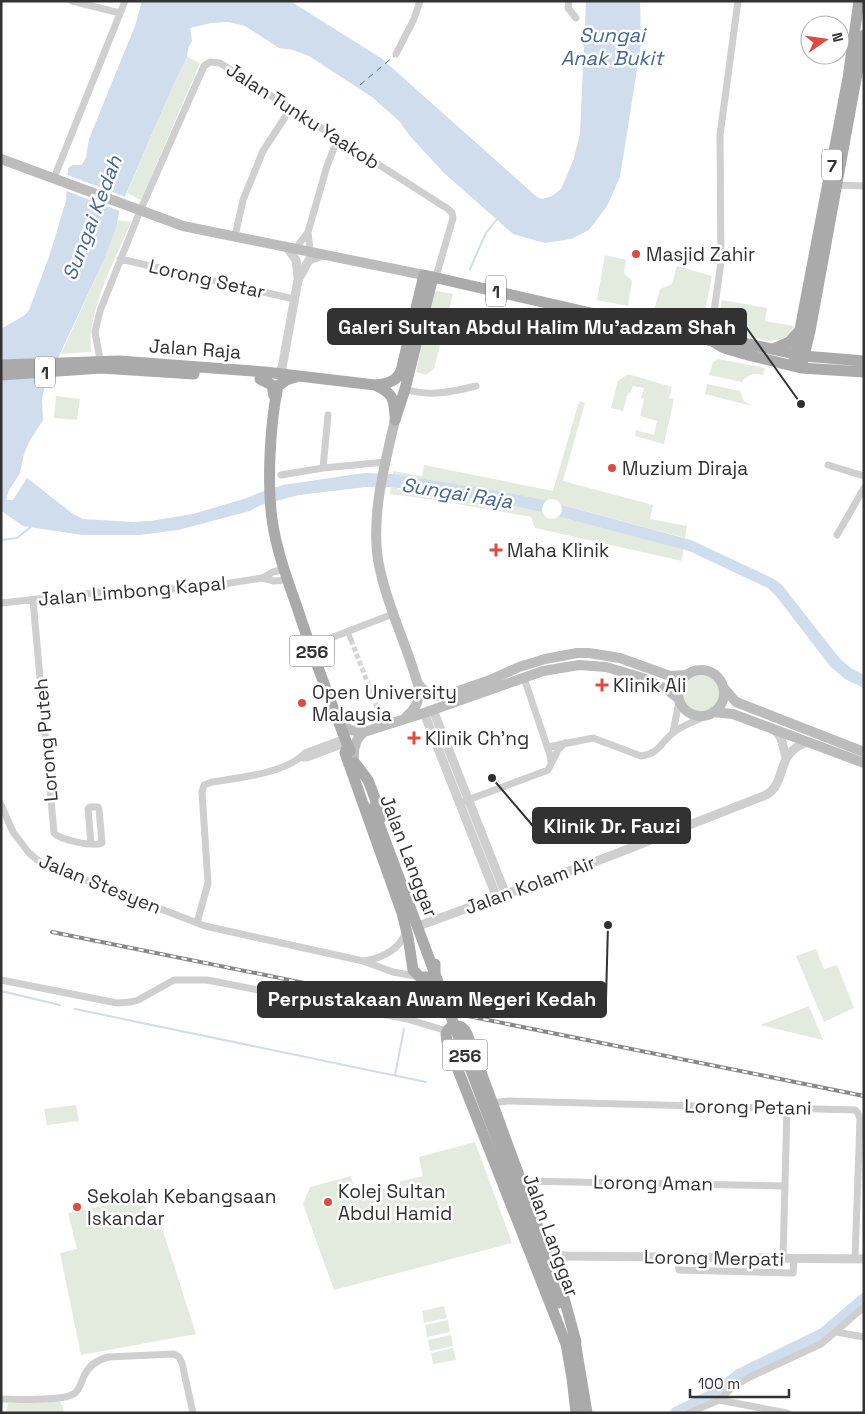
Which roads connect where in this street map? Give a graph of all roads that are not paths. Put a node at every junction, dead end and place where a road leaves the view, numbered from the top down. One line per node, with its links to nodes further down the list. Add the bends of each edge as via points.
1 (72, 1): 7 (street)
2 (125, 1): 7 (street)
3 (420, 1): 10 (street)
4 (569, 1): 8 (street, via 568,8)
5 (738, 1): 28 (street, via 720,135 721,262)
6 (859, 1): 27 (main road, 7)
7 (120, 13): 14 (street)
8 (576, 18)
9 (864, 36): 15 (main road, 7)
10 (396, 54)
11 (291, 108): 12 (street, Jalan Tunku Yaakob); 17 (street, Jalan Tunku Yaakob, via 220,63 210,62 204,66); 19 (street, via 263,151 243,200)
12 (338, 138): 18 (street); 24 (street, Jalan Tunku Yaakob, via 452,213 437,273)
13 (1, 159): 14 (main road)
14 (57, 179): 17 (main road)
15 (837, 185): 16 (street); 27 (main road, 7)
16 (864, 186)
17 (137, 210): 19 (main road, via 183,226); 23 (street)
18 (308, 232): 20 (street); 21 (street)
19 (235, 236): 20 (main road)
20 (291, 247): 21 (main road); 25 (street)
21 (310, 251): 22 (main road)
22 (326, 254): 24 (main road); 25 (street, via 309,260)
23 (120, 259): 26 (street, Lorong Setar); 34 (street, via 95,332)
24 (428, 276): 28 (main road, 1); 39 (main road, 1, via 399,376); 41 (main road)
25 (298, 280): 26 (street)
26 (294, 299): 37 (street)
27 (806, 330): 29 (main road); 30 (main road); 31 (main road, 7)
28 (711, 341): 29 (main road, 1, via 726,339); 31 (main road, 1, via 724,348)
29 (773, 349): 31 (main road, 1)
30 (823, 359): 31 (main road, 1); 32 (main road, 1)
31 (799, 361): 35 (main road, 1)
32 (864, 362)
33 (1, 365): 34 (main road, 1)
34 (95, 365): 36 (main road, 1); 37 (main road, Jalan Raja / 1); 38 (main road, Jalan Raja / 1)
35 (864, 372)
36 (1, 376)
37 (280, 378): 38 (main road, 1); 39 (main road, Jalan Raja / 1, via 298,376); 42 (main road, Jalan Langgar / 256)
38 (260, 379): 42 (main road, via 272,385)
39 (375, 384): 44 (main road, via 391,395)
40 (476, 386): 41 (street, via 445,393)
41 (405, 389): 44 (main road)
42 (275, 400): 52 (main road, Jalan Langgar / 256, via 270,486 272,521)
43 (328, 415): 47 (street)
44 (395, 420): 46 (main road)
45 (828, 465): 49 (street)
46 (385, 467): 47 (street); 56 (main road, via 377,548)
47 (323, 468): 48 (street)
48 (281, 475)
49 (864, 476)
50 (864, 488): 51 (street)
51 (837, 535)
52 (286, 575): 53 (street, Jalan Limbong Kapal, via 274,581); 53 (street, Jalan Limbong Kapal, via 273,572); 59 (main road, Jalan Langgar / 256)
53 (262, 578): 54 (street, Jalan Limbong Kapal, via 198,588 113,590)
54 (33, 600): 55 (street, Jalan Limbong Kapal); 85 (street, Lorong Puteh, via 54,833 61,839)
55 (1, 603)
56 (393, 614): 57 (street); 62 (main road)
57 (348, 632): 58 (street); 59 (street)
58 (351, 640)
59 (310, 646): 69 (main road, Jalan Langgar / 256)
60 (686, 675): 62 (main road, via 670,676 620,658 576,653 519,667 444,696 428,694); 63 (main road, via 705,670 713,674); 64 (main road, via 678,687)
61 (524, 678): 64 (main road, via 551,669 589,665 606,667 643,678); 65 (main road); 77 (street)
62 (418, 683): 68 (main road, via 418,702)
63 (723, 687): 66 (main road, via 722,702); 78 (main road, via 736,702)
64 (679, 700): 66 (main road, via 690,714); 73 (street)
65 (429, 712): 68 (main road); 83 (street)
66 (709, 714): 71 (main road, via 733,714); 73 (street)
67 (380, 715): 70 (street)
68 (403, 719): 70 (main road)
69 (338, 721): 72 (main road, via 350,730); 74 (main road, Jalan Langgar / 256)
70 (383, 726): 72 (main road)
71 (775, 730): 75 (main road); 79 (street, via 781,738)
72 (364, 732): 80 (main road, via 355,744)
73 (673, 732): 76 (street, via 656,752 648,756 593,738)
74 (347, 742): 80 (main road, Jalan Langgar / 256); 89 (street, via 260,775 204,785 208,883); 91 (main road, via 345,753)
75 (809, 742): 79 (street, via 796,746); 81 (main road)
76 (565, 743): 77 (street); 82 (street, via 555,754)
77 (548, 747): 82 (street)
78 (864, 752)
79 (786, 757): 88 (street, Jalan Kolam Air, via 774,787 766,795)
80 (355, 761): 90 (main road, via 372,791); 110 (main road, Jalan Langgar / 256, bridge, via 562,1314 570,1327)
81 (864, 763)
82 (550, 768): 83 (street)
83 (464, 801): 88 (street)
84 (1, 805): 89 (street, Jalan Stesyen, via 13,832 40,862)
85 (95, 845)
86 (612, 851): 87 (street)
87 (559, 870)
88 (501, 896): 90 (street, Jalan Kolam Air)
89 (197, 923): 92 (street, Jalan Stesyen)
90 (421, 925): 93 (main road, via 436,970 432,976)
91 (406, 928): 92 (street, via 402,939 389,952); 93 (main road, via 413,970)
92 (363, 961): 93 (street, Jalan Stesyen)
93 (423, 978)
94 (1, 980): 95 (street, via 117,1003 138,1000 174,980 207,980 407,1019)
95 (447, 1030): 96 (main road, via 456,1025 465,1029); 110 (main road, via 447,1042)
96 (491, 1103): 97 (street, Lorong Petani); 98 (main road)
97 (787, 1108): 99 (street); 105 (street, Lorong Petani, via 852,1109 858,1113)
98 (520, 1181): 99 (street, Lorong Aman); 100 (main road)
99 (785, 1186): 103 (street)
100 (545, 1250): 101 (street, Lorong Merpati); 106 (main road)
101 (564, 1256): 102 (street, Lorong Merpati); 106 (street)
102 (678, 1258): 103 (street, Lorong Merpati); 104 (street, via 678,1270 793,1273)
103 (783, 1259): 104 (street, Lorong Merpati)
104 (794, 1259): 105 (street, Lorong Merpati)
105 (859, 1259)
106 (553, 1272): 110 (main road, via 568,1312)
107 (864, 1307): 108 (street)
108 (836, 1332): 109 (street); 112 (street, via 821,1344 734,1386)
109 (864, 1337)
110 (571, 1343): 114 (main road, Jalan Langgar / 256); 115 (main road, Jalan Langgar / 256)
111 (1, 1399): 113 (street, via 74,1395 89,1367 97,1360 174,1354 182,1363)
112 (720, 1400): 116 (street); 117 (street)
113 (193, 1413)
114 (576, 1413)
115 (587, 1413)
116 (689, 1413)
117 (787, 1413)

